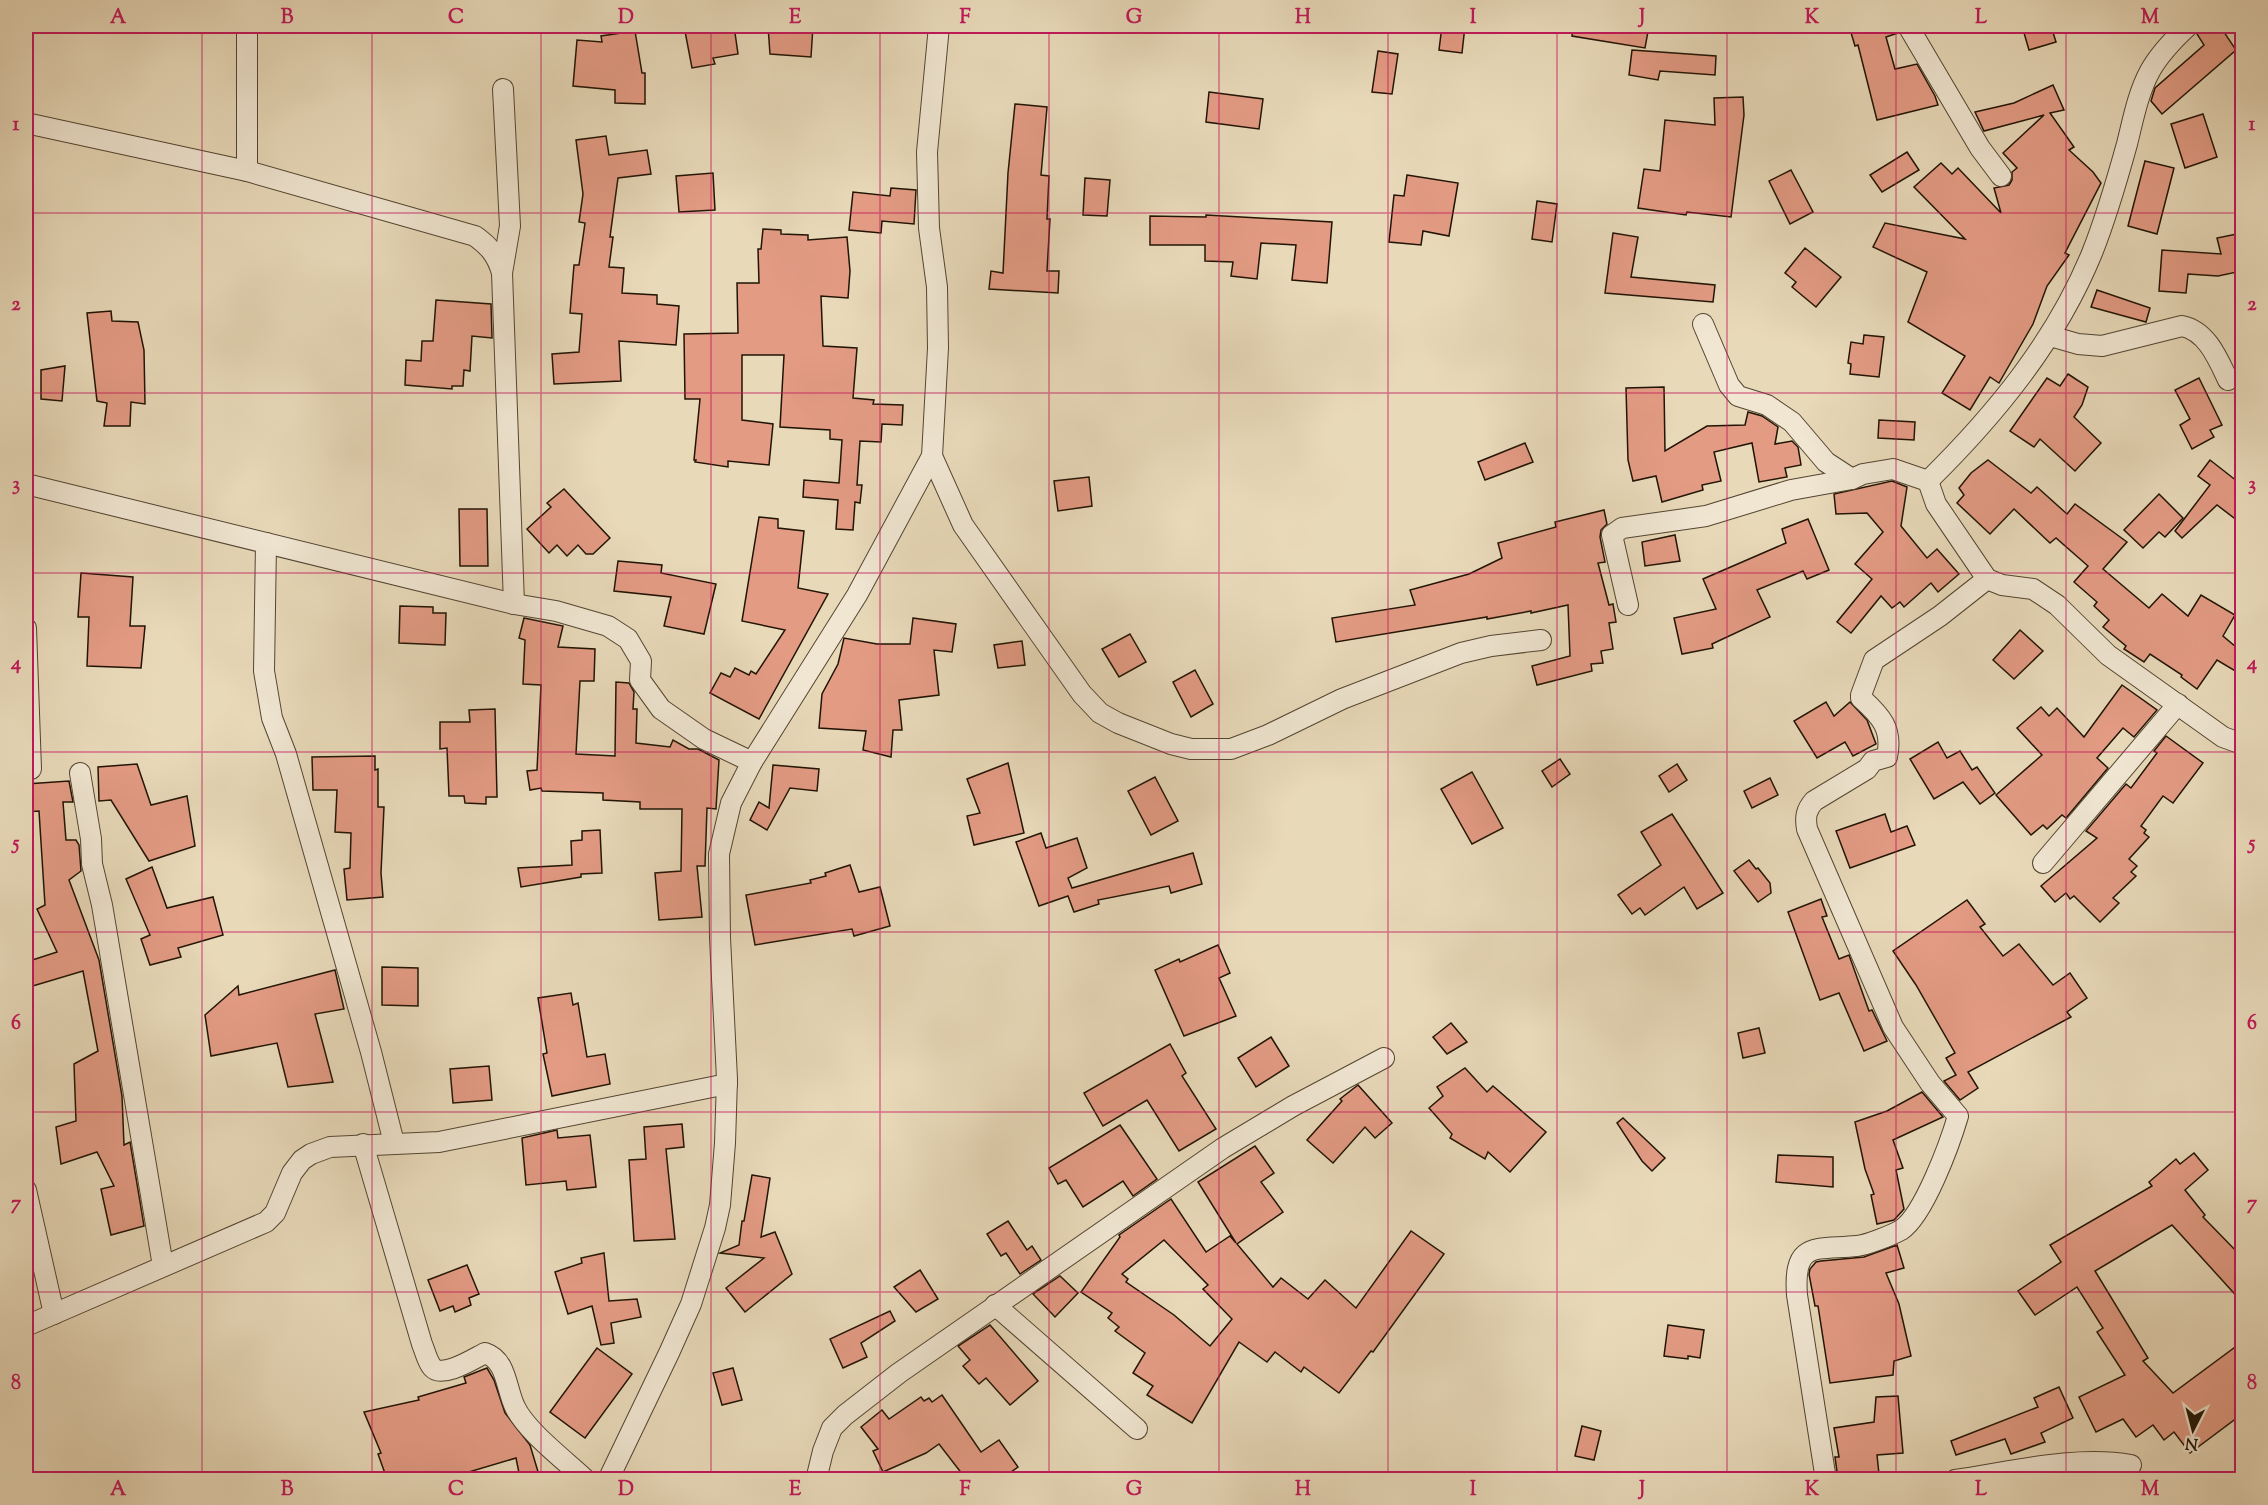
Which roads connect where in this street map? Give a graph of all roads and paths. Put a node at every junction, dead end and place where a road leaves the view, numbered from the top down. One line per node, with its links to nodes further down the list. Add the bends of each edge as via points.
1 (247, 26): 7 (street)
2 (939, 26): 13 (street, via 927,153 938,327)
3 (1908, 26): 8 (street, via 1980,148)
4 (2188, 26): 11 (street, via 2167,47 2141,89 2122,163 2092,252)
5 (503, 89): 9 (street, via 510,226)
6 (26, 123): 7 (street)
7 (248, 171): 9 (street, via 475,236 494,252)
8 (2001, 176)
9 (502, 273): 19 (street)
10 (1703, 324): 14 (street, via 1729,385 1738,396 1767,405 1792,422 1826,462)
11 (2050, 336): 12 (street, via 2078,345 2102,346 2182,326 2194,328 2216,353); 15 (street, via 1971,438)
12 (2228, 380)
13 (932, 456): 22 (street, via 963,525 1082,694 1100,713 1171,744 1191,749 1231,749 1342,699 1461,653); 25 (street, via 858,595)
14 (1852, 478): 15 (street, via 1893,469); 20 (street, via 1791,490 1706,516 1618,530 1612,536)
15 (1928, 481): 18 (street, via 1935,504)
16 (26, 484): 17 (street)
17 (266, 543): 19 (street); 31 (street, via 264,671 272,718 289,765)
18 (1987, 579): 23 (street, via 2033,590 2057,605 2108,655); 43 (street, via 1874,660 1861,698 1882,717 1890,743 1887,758 1873,762 1814,801 1805,818 1806,829 1893,1027 1930,1083 1958,1116 1928,1195 1902,1229 1859,1246 1814,1249 1802,1257 1796,1272)
19 (514, 604): 25 (street, via 608,626 628,639 641,661 640,680 661,709 696,734)
20 (1628, 605)
21 (26, 628): 26 (street)
22 (1541, 640)
23 (2178, 704): 24 (street, via 2223,737); 28 (street)
24 (2242, 744)
25 (752, 762): 30 (street, via 731,803 719,854)
26 (31, 769)
27 (80, 774): 34 (street, via 92,864)
28 (2043, 863)
29 (1384, 1058): 35 (street, via 1223,1148)
30 (727, 1084): 31 (street, via 439,1142); 41 (street, via 720,1205 715,1228 691,1304)
31 (394, 1143): 32 (street)
32 (363, 1144): 34 (street, via 330,1147 311,1154 292,1173 275,1213 266,1222); 40 (street, via 432,1367 446,1372 485,1353 492,1355 525,1423)
33 (26, 1190): 36 (street)
34 (163, 1266): 36 (street)
35 (995, 1305): 38 (street); 42 (street, via 845,1415 827,1438)
36 (54, 1314): 37 (street)
37 (26, 1326)
38 (1137, 1429)
39 (2131, 1465): 44 (street, via 2110,1461 2071,1463)
40 (586, 1479)
41 (608, 1479)
42 (816, 1479)
43 (1826, 1479)
44 (1955, 1479)

